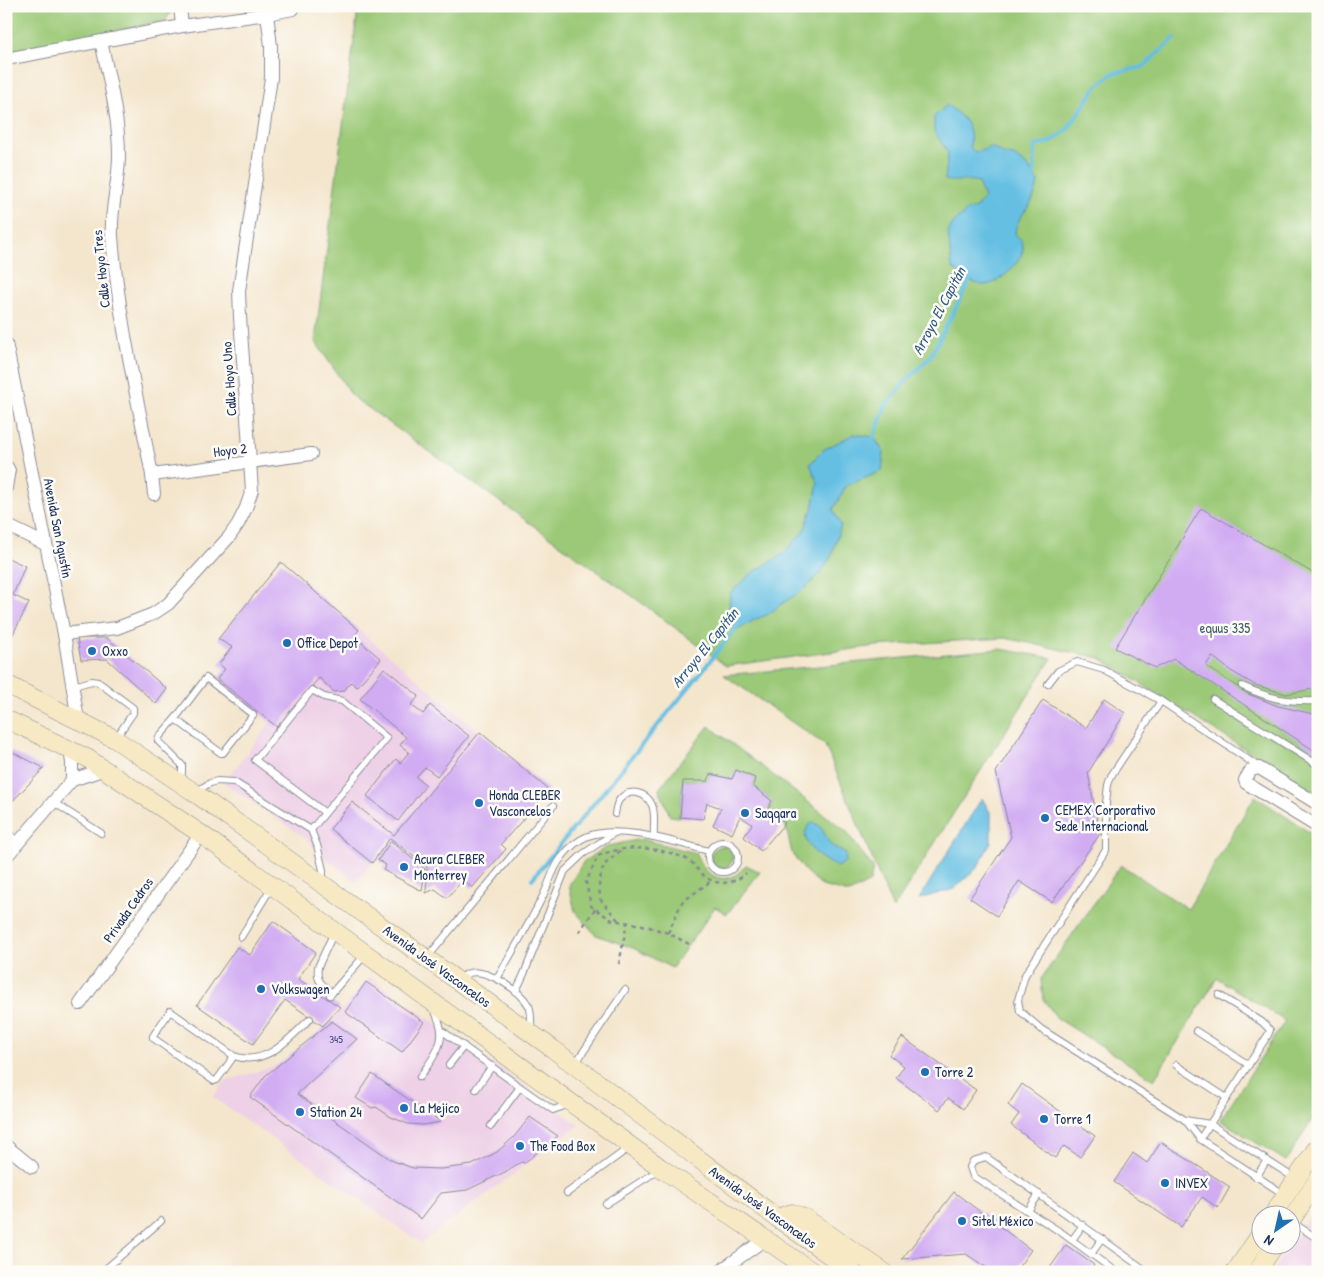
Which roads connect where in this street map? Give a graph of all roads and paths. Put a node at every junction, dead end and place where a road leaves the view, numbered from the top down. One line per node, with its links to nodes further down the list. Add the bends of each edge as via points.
1 (180, 6): 4 (street)
2 (293, 9): 3 (street)
3 (267, 14): 4 (street); 9 (street, Calle Hoyo Uno, via 271,78 241,270 239,304)
4 (182, 26): 5 (street)
5 (101, 41): 6 (street); 11 (street, Calle Hoyo Tres, via 119,142 111,226 120,307)
6 (6, 60)
7 (6, 343): 15 (street, Avenida San Agustín)
8 (311, 454): 9 (street, Hoyo 2)
9 (251, 462): 11 (street, Hoyo 2); 16 (street, Calle Hoyo Uno, via 252,490 238,524 168,604 153,614 117,628)
10 (6, 463): 13 (lane, via 12,470)
11 (152, 475): 12 (street, Calle Hoyo Tres)
12 (154, 494)
13 (6, 495)
14 (6, 525): 15 (street)
15 (46, 544): 16 (street, Avenida San Agustín)
16 (64, 634): 19 (street, Avenida San Agustín)
17 (6, 684): 26 (main road, Avenida José Vasconcelos)
18 (1048, 684): 22 (lane, via 1058,671 1077,662 1104,670)
19 (73, 686): 26 (street, Avenida San Agustín); 27 (lane, via 98,682 133,708)
20 (1242, 686): 23 (lane, via 1270,698)
21 (1213, 699): 29 (lane)
22 (1161, 701): 30 (lane); 89 (lane, via 1111,776 1106,792 1107,844 1103,856 1025,975 1018,1000 1020,1011 1041,1029)
23 (1318, 701)
24 (6, 718): 28 (main road, Avenida José Vasconcelos)
25 (175, 719): 25 (lane, via 206,678 253,714 222,753); 33 (lane, via 158,742 182,765)
26 (78, 720): 27 (main road, Avenida José Vasconcelos)
27 (116, 739): 33 (main road, Avenida José Vasconcelos)
28 (70, 749): 31 (main road, Avenida José Vasconcelos); 32 (street)
29 (1318, 765)
30 (1259, 768): 36 (street); 40 (street, via 1251,770 1246,783)
31 (105, 769): 32 (street); 45 (main road, Avenida José Vasconcelos)
32 (72, 780): 35 (street)
33 (178, 782): 34 (main road, Avenida José Vasconcelos)
34 (194, 793): 41 (lane, via 217,781 234,782); 53 (main road, Avenida José Vasconcelos)
35 (53, 802): 44 (lane); 47 (street)
36 (1318, 804)
37 (553, 806): 64 (lane)
38 (324, 812): 38 (lane, via 387,738 344,702 312,690 254,760); 41 (lane)
39 (615, 814): 46 (lane, via 618,800 625,794 643,795 653,807)
40 (1318, 827)
41 (311, 830): 53 (lane, via 323,870)
42 (6, 831): 47 (lane)
43 (615, 832): 46 (lane); 66 (lane, via 579,840 561,858); 69 (lane, via 565,871)
44 (102, 833)
45 (201, 834): 54 (main road, Avenida José Vasconcelos); 72 (street, Privada Cedros)
46 (654, 837): 49 (lane)
47 (18, 843): 50 (street)
48 (621, 850): 52 (path, via 657,850 684,858 694,863); 55 (path, via 611,850 598,856 586,882 591,906); 56 (path, via 604,865 599,882 600,899)
49 (709, 851): 49 (lane, via 708,860 717,871 730,870 737,863 737,853 731,845 721,842)
50 (6, 857)
51 (746, 873): 52 (path, via 739,880 728,883)
52 (711, 881): 60 (path, via 682,902)
53 (323, 884): 64 (main road, Avenida José Vasconcelos)
54 (272, 887): 58 (main road, Avenida José Vasconcelos); 61 (lane)
55 (595, 909): 56 (path); 59 (path)
56 (619, 922): 57 (path)
57 (627, 923): 60 (path); 65 (path)
58 (334, 931): 63 (main road, Avenida José Vasconcelos); 63 (lane, via 317,974 331,994)
59 (579, 932)
60 (668, 933): 62 (path)
61 (242, 937)
62 (689, 944)
63 (366, 954): 71 (main road, Avenida José Vasconcelos)
64 (426, 958): 67 (main road, Avenida José Vasconcelos)
65 (619, 964)
66 (497, 979): 67 (lane, via 469,973); 69 (lane)
67 (456, 980): 76 (main road, Avenida José Vasconcelos)
68 (625, 990): 79 (lane)
69 (516, 991): 76 (lane, via 531,1011)
70 (1219, 995): 81 (lane, via 1270,1030)
71 (431, 1000): 74 (lane); 88 (main road, Avenida José Vasconcelos)
72 (80, 1004)
73 (310, 1019): 78 (lane, via 287,1041 263,1056 243,1059)
74 (441, 1030): 77 (lane); 84 (lane, via 440,1044)
75 (1196, 1031): 81 (lane)
76 (531, 1034): 79 (main road, Avenida José Vasconcelos)
77 (464, 1046): 82 (lane); 83 (lane)
78 (234, 1056): 78 (lane, via 170,1011 152,1036 214,1081)
79 (575, 1065): 109 (main road, Avenida José Vasconcelos)
80 (1176, 1065): 87 (lane)
81 (1249, 1065): 87 (lane)
82 (449, 1066)
83 (492, 1066): 85 (lane); 86 (lane)
84 (420, 1077)
85 (520, 1087): 88 (lane, via 553,1110); 91 (lane)
86 (476, 1089)
87 (1227, 1098): 90 (lane)
88 (571, 1104): 94 (main road, Avenida José Vasconcelos)
89 (1186, 1120): 90 (lane); 92 (lane)
90 (1210, 1124): 92 (lane); 96 (lane)
91 (491, 1126)
92 (1200, 1139): 99 (lane)
93 (6, 1146): 97 (street)
94 (631, 1146): 98 (main road, Avenida José Vasconcelos); 102 (lane)
95 (1318, 1146): 100 (main road)
96 (1267, 1160): 99 (lane); 100 (lane)
97 (32, 1167)
98 (661, 1168): 105 (lane); 113 (main road, Avenida José Vasconcelos)
99 (1256, 1177): 104 (lane)
100 (1296, 1179): 104 (main road)
101 (1318, 1179): 107 (main road)
102 (567, 1193)
103 (1039, 1194): 108 (lane); 108 (lane, via 986,1157 973,1160 970,1167 973,1176); 111 (lane)
104 (1285, 1196): 106 (main road)
105 (606, 1204)
106 (1278, 1206)
107 (1301, 1206)
108 (1028, 1211): 116 (lane)
109 (777, 1218): 124 (main road, Avenida José Vasconcelos); 125 (main road, via 792,1213 805,1218)
110 (161, 1222): 120 (lane)
111 (1083, 1225): 114 (lane); 116 (lane)
112 (1302, 1227): 115 (lane)
113 (765, 1239): 121 (street); 122 (main road); 123 (main road, Avenida José Vasconcelos)
114 (1102, 1239): 118 (lane); 127 (lane)
115 (1318, 1239)
116 (1072, 1240): 118 (lane)
117 (1252, 1247): 128 (main road)
118 (1091, 1254): 126 (lane)
119 (1267, 1256): 129 (main road)
120 (102, 1272)
121 (720, 1272)
122 (796, 1272)
123 (813, 1272)
124 (853, 1272)
125 (884, 1272)
126 (1116, 1272)
127 (1148, 1272)
128 (1235, 1272)
129 (1257, 1272)

